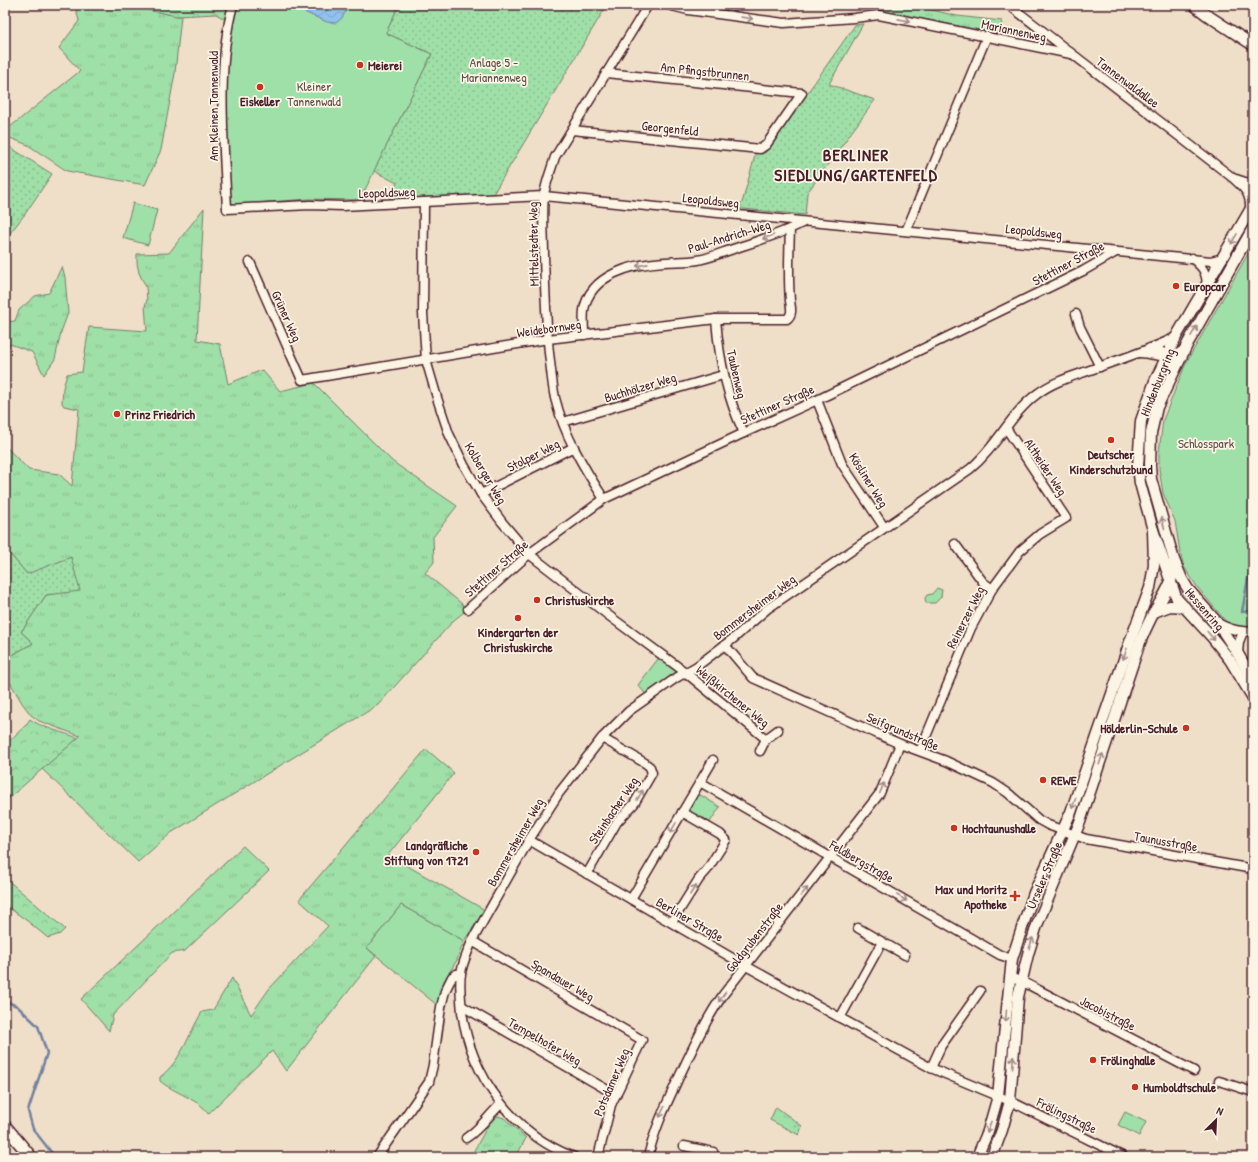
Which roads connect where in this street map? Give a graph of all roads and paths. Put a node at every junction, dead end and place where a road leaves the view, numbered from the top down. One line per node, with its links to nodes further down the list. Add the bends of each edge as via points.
1 (233, 5): 16 (street, Am Kleinen Tannenwald, via 228,25 223,78)
2 (648, 5): 9 (street, Mittelstedter Weg)
3 (668, 5): 6 (street, Mariannenweg, one-way to 6, via 784,23 879,15)
4 (1009, 5): 8 (street, Tannenwaldallee)
5 (1194, 5): 7 (street)
6 (987, 36): 8 (street, Mariannenweg); 21 (street)
7 (1253, 45)
8 (1071, 54): 12 (street, Tannenwaldallee)
9 (606, 73): 10 (street, Mittelstedter Weg); 11 (street, Am Pfingstbrunnen, via 802,93)
10 (572, 130): 11 (street, Georgenfeld, via 752,149); 14 (street, Mittelstedter Weg, via 555,157)
11 (765, 147)
12 (1233, 178): 13 (street, Tannenwaldallee); 17 (street, Tannenwaldallee, via 1247,191)
13 (1253, 184)
14 (544, 196): 15 (street, Leopoldsweg); 18 (street, Leopoldsweg); 31 (street, Mittelstedter Weg, via 544,275)
15 (424, 202): 16 (street, Leopoldsweg); 37 (street, Kolberger Weg, via 423,306)
16 (227, 208)
17 (1251, 208): 24 (street, Hindenburgring, one-way to 24)
18 (804, 222): 20 (street, Paul-Andrich-Weg); 21 (street, Leopoldsweg)
19 (1253, 228): 33 (street, Hindenburgring, one-way to 19)
20 (790, 230): 28 (street, Weidebornweg, via 789,318); 29 (street, Paul-Andrich-Weg, one-way to 29, via 700,260 632,267 605,278 596,286 587,301)
21 (906, 231): 22 (street, Leopoldsweg)
22 (1116, 252): 23 (street, Leopoldsweg); 43 (street, Stettiner Straße, via 1083,271)
23 (1192, 258): 24 (street, Leopoldsweg, via 1211,261); 26 (street, via 1203,268)
24 (1223, 258): 26 (street, Hindenburgring)
25 (250, 262): 42 (street, Grüner Weg)
26 (1207, 284): 30 (street, Hindenburgring)
27 (1076, 314): 38 (street)
28 (716, 319): 29 (street, Weidebornweg); 39 (street, Taubenweg)
29 (584, 334): 31 (street, Weidebornweg)
30 (1176, 337): 32 (street, Bommersheimer Weg); 36 (street, Hindenburgring)
31 (548, 339): 37 (street, Weidebornweg); 44 (street, Mittelstedter Weg, via 555,399)
32 (1148, 348): 34 (street, Bommersheimer Weg); 36 (street, via 1159,350)
33 (1185, 348): 36 (street, via 1176,355); 41 (street, Hindenburgring)
34 (1139, 353): 35 (street); 38 (street, Bommersheimer Weg)
35 (1155, 356): 36 (street); 40 (street, via 1159,364)
36 (1167, 356): 40 (street, Hindenburgring); 41 (street, via 1173,369)
37 (426, 360): 42 (street, Weidebornweg); 48 (street, Kolberger Weg, via 449,434)
38 (1100, 367): 45 (street, Bommersheimer Weg, via 1061,380 1039,392 1027,401)
39 (723, 375): 44 (street, Buchhölzer Weg); 46 (street, Taubenweg)
40 (1158, 375): 52 (street, Hindenburgring, via 1141,421 1138,459 1140,483)
41 (1172, 376): 55 (street, Hindenburgring, one-way to 41, via 1151,479 1150,465 1151,433 1158,407)
42 (302, 380)
43 (817, 400): 46 (street, Stettiner Straße); 51 (street, Kösliner Weg, via 842,464)
44 (563, 422): 47 (street, Mittelstedter Weg)
45 (1006, 428): 50 (street, Altheider Weg); 51 (street, Bommersheimer Weg, via 975,464)
46 (744, 433): 49 (street, Stettiner Straße)
47 (574, 447): 48 (street, Stolper Weg); 49 (street, Mittelstedter Weg, via 586,472)
48 (481, 494): 54 (street, Kolberger Weg)
49 (604, 499): 54 (street, Stettiner Straße)
50 (1066, 518): 57 (street, Reinerzer Weg, via 1040,534 1020,551)
51 (884, 527): 66 (street, Bommersheimer Weg, via 767,610)
52 (1153, 530): 56 (street, Hessenring); 62 (street, Urseler Straße, via 1154,574)
53 (955, 544): 57 (street, via 983,582)
54 (529, 554): 60 (street, Stettiner Straße); 68 (street, Kolberger Weg)
55 (1174, 560): 56 (street, Urseler Straße); 58 (street, Hessenring)
56 (1170, 582): 58 (street); 59 (street, Hessenring, via 1177,599); 61 (street, Urseler Straße); 62 (street, Urseler Straße, via 1158,586)
57 (992, 589): 76 (street, Reinerzer Weg, via 971,628)
58 (1188, 589): 63 (street, Hessenring)
59 (1185, 607): 61 (street, via 1170,606); 70 (street, Hessenring, one-way to 70, via 1230,660)
60 (468, 609)
61 (1154, 612): 81 (street, Urseler Straße, one-way to 61, via 1139,645)
62 (1139, 618): 80 (street, Urseler Straße, one-way to 80)
63 (1216, 621): 64 (street); 67 (street, Hessenring)
64 (1243, 632): 65 (street); 67 (street)
65 (1253, 632)
66 (725, 645): 68 (street, Bommersheimer Weg); 74 (street, Seifgrundstraße, via 753,678)
67 (1238, 654): 69 (street, Hessenring)
68 (685, 672): 72 (street, Bommersheimer Weg, via 629,711); 73 (street, Weißkirchener Weg)
69 (1253, 680)
70 (1253, 698)
71 (778, 730): 73 (street, Weißkirchener Weg)
72 (602, 738): 82 (street, Bommersheimer Weg, via 559,792); 85 (street, Steinbacher Weg, one-way to 72, via 617,822 634,804 652,774 650,767)
73 (766, 739): 75 (street, Weißkirchener Weg)
74 (900, 744): 76 (street, Seifgrundstraße); 83 (street, Goldgrubenstraße, one-way to 74, via 880,793)
75 (760, 750)
76 (920, 751): 80 (street, Seifgrundstraße, via 993,783 1039,820)
77 (713, 760): 78 (street)
78 (700, 782): 79 (street); 83 (street, Feldbergstraße)
79 (682, 812): 86 (street, one-way to 86); 87 (street, one-way to 79, via 726,840)
80 (1063, 832): 81 (street, Seifgrundstraße); 92 (street, Urseler Straße, via 1034,893)
81 (1075, 836): 84 (street, Taunusstraße); 96 (street, Urseler Straße, one-way to 81, via 1037,925)
82 (529, 840): 85 (street, Berliner Straße); 89 (street, Bommersheimer Weg)
83 (832, 857): 92 (street, Feldbergstraße, one-way to 92); 93 (street, Goldgrubenstraße, one-way to 83)
84 (1253, 869)
85 (587, 874): 86 (street, Berliner Straße)
86 (631, 899): 87 (street, Berliner Straße)
87 (672, 922): 93 (street, Berliner Straße)
88 (858, 928): 90 (street)
89 (472, 941): 94 (street, Bommersheimer Weg); 100 (street, Spandauer Weg)
90 (882, 942): 91 (street); 99 (street)
91 (905, 955)
92 (1012, 960): 95 (street, Urseler Straße)
93 (746, 966): 99 (street, Berliner Straße); 116 (street, Goldgrubenstraße, one-way to 116, via 717,1003 696,1041 660,1116)
94 (461, 974): 98 (street, Bommersheimer Weg); 113 (street, via 452,977 445,991 429,1082)
95 (1010, 977): 96 (street, Jacobistraße); 106 (street, Urseler Straße, one-way to 106)
96 (1020, 981): 102 (street, Jacobistraße); 107 (street, Urseler Straße, one-way to 96)
97 (980, 991): 101 (street, via 941,1046)
98 (462, 1006): 105 (street, Tempelhofer Weg); 108 (street, Bommersheimer Weg, via 474,1059)
99 (840, 1018): 101 (street, Berliner Straße)
100 (642, 1040): 105 (street, Potsdamer Weg)
101 (931, 1068): 106 (street, Berliner Straße)
102 (1194, 1071)
103 (1219, 1081): 104 (street)
104 (1253, 1092)
105 (616, 1095): 115 (street, Potsdamer Weg)
106 (998, 1096): 107 (street, Frölingstraße); 118 (street, Urseler Straße, one-way to 118)
107 (1010, 1101): 119 (street, Urseler Straße); 120 (street, Frölingstraße)
108 (501, 1104): 110 (street, via 480,1128); 114 (street, Bommersheimer Weg, via 537,1138)
109 (5, 1126): 112 (main road)
110 (466, 1138)
111 (684, 1146): 117 (street, via 713,1152)
112 (31, 1157)
113 (377, 1157)
114 (574, 1157)
115 (598, 1157)
116 (648, 1157)
117 (712, 1157)
118 (977, 1157)
119 (992, 1157)
120 (1124, 1157)

